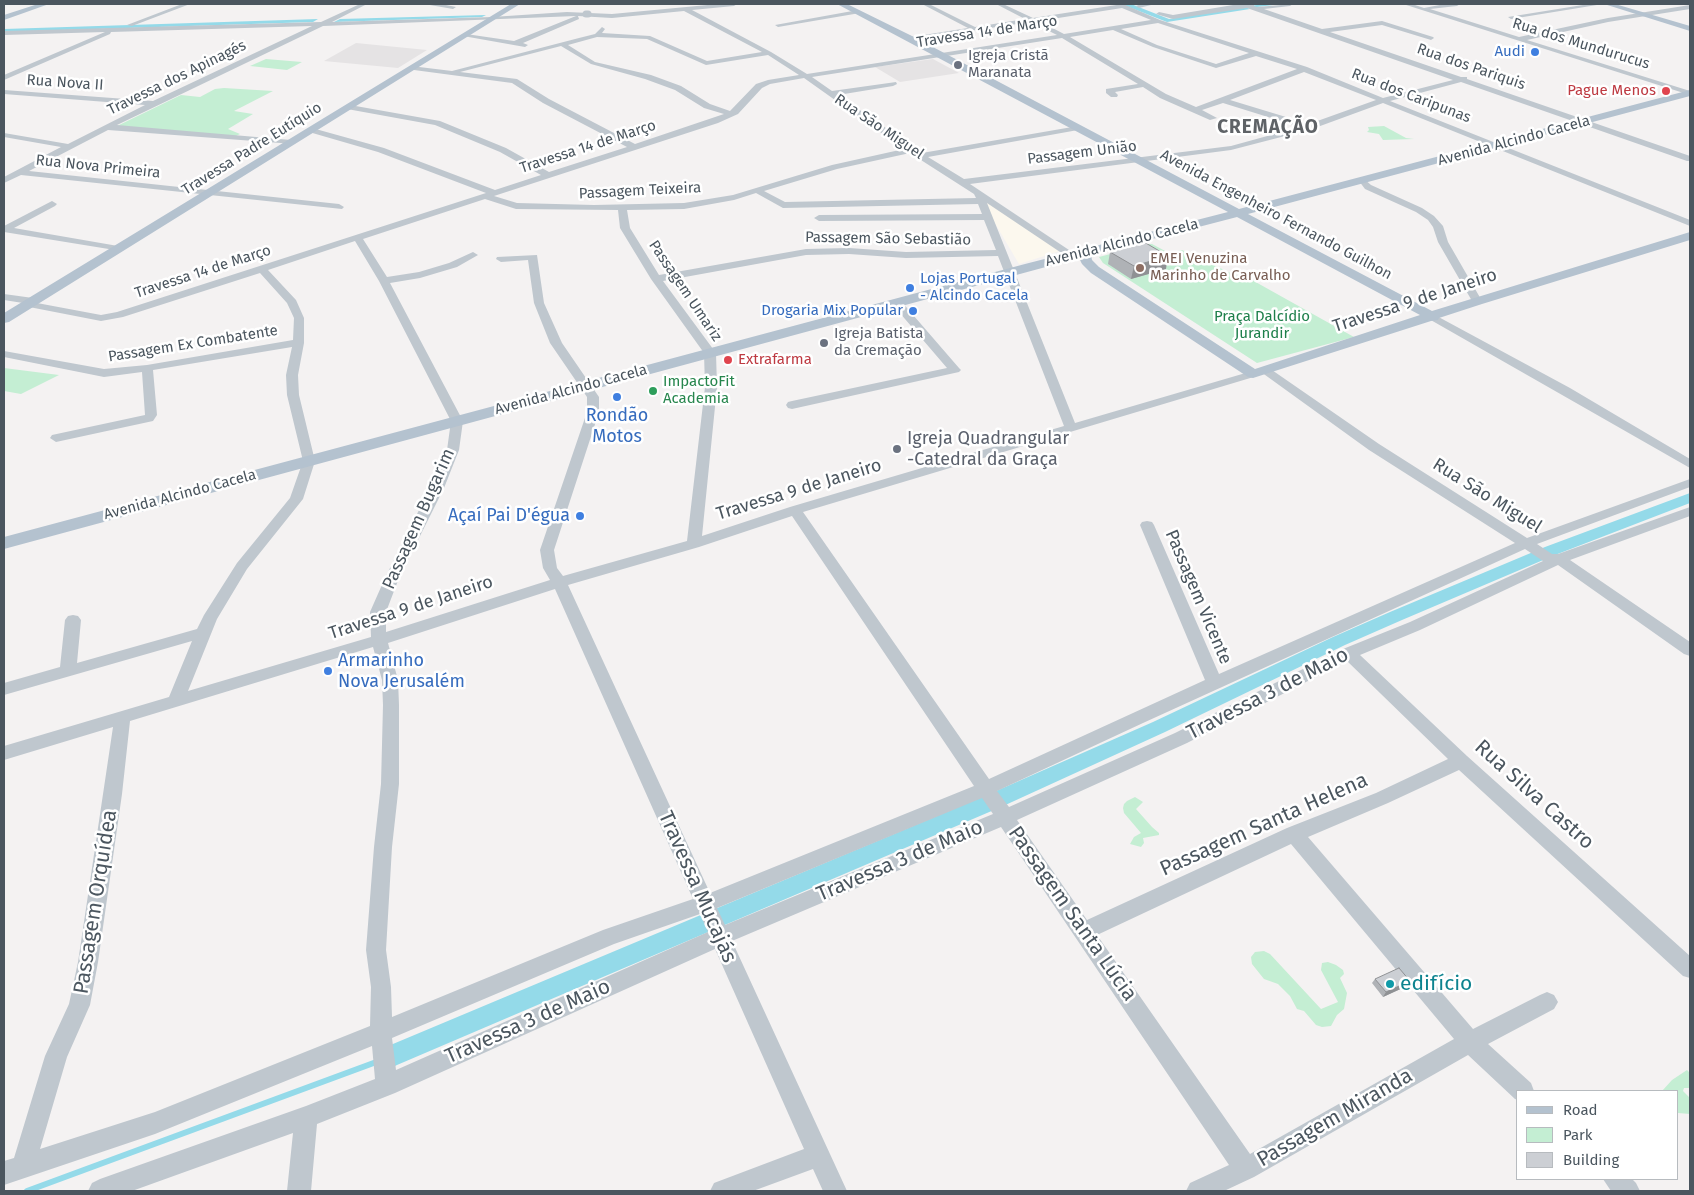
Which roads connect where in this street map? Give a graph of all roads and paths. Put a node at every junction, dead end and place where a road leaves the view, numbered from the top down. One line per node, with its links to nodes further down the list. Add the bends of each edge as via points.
1 (45, 4): 31 (main road)
2 (187, 4): 36 (street)
3 (364, 4): 32 (street, Travessa dos Apinagés)
4 (427, 4): 20 (street)
5 (516, 4): 28 (main road, Travessa Padre Eutíquio)
6 (734, 4): 21 (street)
7 (841, 4): 25 (main road, Avenida Engenheiro Fernando Guilhon)
8 (925, 4): 40 (street)
9 (1003, 4): 33 (street)
10 (1152, 4): 17 (street)
11 (1290, 4): 19 (street)
12 (1406, 4): 24 (street, Rua dos Mundurucus)
13 (1457, 4): 24 (street)
14 (1600, 4): 30 (street)
15 (1608, 4): 27 (main road)
16 (1121, 5): 33 (street); 34 (street, Rua dos Caripunas)
17 (1137, 5): 18 (street, via 1173,17)
18 (1245, 5): 19 (street, Rua dos Pariquis)
19 (1259, 6): 37 (street); 44 (street, Rua dos Pariquis)
20 (453, 7)
21 (684, 7): 29 (street); 55 (street, Rua São Miguel)
22 (1690, 7): 27 (street)
23 (605, 8): 26 (street)
24 (1424, 9): 51 (street, Rua dos Mundurucus)
25 (858, 12): 38 (street); 50 (main road, Avenida Engenheiro Fernando Guilhon)
26 (587, 14): 28 (street); 29 (street); 52 (street)
27 (1642, 14): 42 (main road); 51 (street)
28 (496, 16): 32 (street); 35 (street); 47 (main road, Travessa Padre Eutíquio)
29 (612, 16): 46 (street)
30 (1511, 17)
31 (5, 18)
32 (334, 18): 35 (street, Travessa dos Apinagés); 36 (street)
33 (1034, 21): 40 (street); 48 (street)
34 (1158, 21): 37 (street, Rua dos Caripunas); 41 (street, Travessa 14 de Março)
35 (323, 23): 43 (street); 72 (street, Travessa dos Apinagés)
36 (133, 24): 39 (street); 43 (street)
37 (1167, 24): 56 (street, Rua dos Caripunas)
38 (778, 25)
39 (4, 28)
40 (974, 29): 50 (street)
41 (1116, 29): 48 (street, Travessa 14 de Março); 56 (street, via 1216,66)
42 (1690, 29)
43 (116, 30): 45 (street); 62 (street)
44 (1322, 31): 49 (street, via 1379,22); 63 (street, Rua dos Pariquis)
45 (4, 33)
46 (597, 35): 53 (street); 55 (street, via 648,37 706,63)
47 (466, 36): 52 (street); 58 (main road, Travessa Padre Eutíquio)
48 (1064, 36): 57 (street, Travessa 14 de Março); 65 (street)
49 (1430, 38)
50 (911, 39): 57 (main road, Avenida Engenheiro Fernando Guilhon)
51 (1519, 39): 67 (street, Rua dos Mundurucus)
52 (516, 43): 54 (street)
53 (562, 44): 54 (street); 75 (street, via 593,62 678,88 706,106)
54 (539, 49): 60 (street)
55 (769, 53): 61 (street, Rua São Miguel)
56 (1257, 53): 59 (street, Rua dos Caripunas)
57 (939, 55): 61 (street, Travessa 14 de Março); 80 (main road, Avenida Engenheiro Fernando Guilhon)
58 (414, 68): 60 (street); 73 (main road, Travessa Padre Eutíquio)
59 (1304, 69): 70 (street); 71 (street, Rua dos Caripunas)
60 (452, 73): 86 (street, via 514,81 550,104)
61 (802, 75): 68 (street, Rua São Miguel); 75 (street, Travessa 14 de Março, via 759,86)
62 (4, 78)
63 (1464, 79): 71 (street, Passagem União); 77 (street, Rua dos Pariquis)
64 (893, 84): 68 (street)
65 (1144, 85): 69 (street, via 1109,91); 74 (street, via 1182,105)
66 (4, 92): 72 (street, Rua Nova II)
67 (1690, 93): 77 (main road, Avenida Alcindo Cacela)
68 (830, 94): 87 (street, Rua São Miguel)
69 (1114, 95)
70 (1222, 100): 74 (street); 79 (street)
71 (1384, 100): 79 (street, Passagem União); 84 (street, Rua dos Caripunas)
72 (154, 103): 78 (street, Travessa dos Apinagés)
73 (350, 106): 81 (main road, Travessa Padre Eutíquio); 93 (street, via 444,126 503,150)
74 (1196, 108): 76 (street)
75 (731, 114): 86 (street, Travessa 14 de Março)
76 (1214, 118)
77 (1585, 122): 84 (main road, Avenida Alcindo Cacela); 90 (street, Rua dos Pariquis)
78 (106, 127): 83 (street); 85 (street, Travessa dos Apinagés)
79 (1309, 127): 89 (street, Passagem União, via 1231,148)
80 (1078, 128): 88 (street); 89 (main road, Avenida Engenheiro Fernando Guilhon)
81 (312, 130): 83 (main road, Travessa Padre Eutíquio); 99 (street, via 381,150)
82 (4, 135): 85 (street)
83 (291, 142): 98 (main road, Travessa Padre Eutíquio)
84 (1497, 145): 95 (main road, Avenida Alcindo Cacela); 108 (street, Rua dos Caripunas)
85 (68, 146): 92 (street, Travessa dos Apinagés)
86 (634, 147): 93 (street, Travessa 14 de Março)
87 (911, 150): 88 (street, Rua São Miguel); 97 (street, Passagem Teixeira, via 835,167)
88 (920, 156): 96 (street, Rua São Miguel)
89 (1137, 159): 96 (street, Passagem União); 105 (main road, Avenida Engenheiro Fernando Guilhon)
90 (1690, 159)
91 (4, 171): 92 (street, Rua Nova Primeira)
92 (18, 172): 94 (street, Travessa dos Apinagés); 98 (street, Rua Nova Primeira)
93 (548, 176): 99 (street, Travessa 14 de Março)
94 (4, 180)
95 (1363, 181): 105 (main road, Avenida Alcindo Cacela); 123 (street, via 1368,187 1445,224 1443,242)
96 (962, 182): 101 (street, Rua São Miguel)
97 (756, 190): 101 (street, via 783,205); 104 (street, Passagem Teixeira, via 684,206)
98 (210, 193): 103 (street, Rua Nova Primeira); 112 (main road, Travessa Padre Eutíquio)
99 (495, 193): 100 (street, Travessa 14 de Março)
100 (485, 196): 104 (street, Passagem Teixeira, via 516,206); 111 (street, Travessa 14 de Março)
101 (979, 197): 106 (street); 115 (street, Rua São Miguel)
102 (52, 204): 109 (street)
103 (339, 207)
104 (622, 208): 120 (street, Passagem Umariz, via 625,228)
105 (1240, 213): 115 (main road, Avenida Alcindo Cacela); 126 (main road, Avenida Engenheiro Fernando Guilhon)
106 (986, 216): 107 (street); 113 (street)
107 (819, 218)
108 (1690, 222)
109 (5, 229): 112 (street)
110 (1690, 236): 123 (main road, Travessa 9 de Janeiro)
111 (358, 237): 117 (street, Travessa 14 de Março); 121 (street)
112 (118, 249): 124 (main road, Travessa Padre Eutíquio)
113 (1001, 254): 119 (street); 120 (street, Passagem São Sebastião, via 806,252)
114 (473, 255): 121 (street, via 420,275)
115 (1072, 256): 118 (main road, Rua São Miguel, via 1080,264); 118 (main road, Rua São Miguel, via 1086,261); 119 (main road, Avenida Alcindo Cacela)
116 (501, 259): 133 (street, Travessa Mucajás, via 532,257 539,303 556,343)
117 (262, 269): 124 (street, Travessa 14 de Março, via 110,318); 128 (street, via 292,302 299,318)
118 (1095, 270): 132 (main road, Rua São Miguel)
119 (1009, 273): 125 (main road, Avenida Alcindo Cacela); 136 (street)
120 (656, 279): 129 (street, Passagem Umariz)
121 (384, 281): 135 (street)
122 (4, 298): 124 (street, Travessa 14 de Março)
123 (1477, 301): 126 (main road, Travessa 9 de Janeiro)
124 (31, 303): 127 (main road, Travessa Padre Eutíquio)
125 (897, 303): 129 (main road, Avenida Alcindo Cacela); 134 (street, via 956,370)
126 (1433, 317): 132 (main road, Travessa 9 de Janeiro); 139 (street, Avenida Engenheiro Fernando Guilhon, via 1566,390)
127 (4, 319)
128 (298, 343): 131 (street, Passagem Ex Combatente); 138 (street, via 292,375 293,395)
129 (710, 353): 133 (main road, Avenida Alcindo Cacela); 146 (street, Passagem Umariz, via 711,387)
130 (4, 354): 131 (street, Passagem Ex Combatente, via 104,373)
131 (147, 368): 137 (street, via 149,418)
132 (1259, 372): 136 (street, Travessa 9 de Janeiro); 145 (street, Rua São Miguel)
133 (586, 386): 135 (main road, Avenida Alcindo Cacela); 148 (street, Travessa Mucajás, via 593,398 593,412 547,550 550,568)
134 (792, 405)
135 (457, 421): 138 (main road, Avenida Alcindo Cacela); 151 (street, Passagem Bugarim, via 452,450 437,488 378,612)
136 (1071, 428): 141 (street, Travessa 9 de Janeiro)
137 (56, 438)
138 (309, 461): 144 (main road, Avenida Alcindo Cacela); 150 (street, via 296,499 242,566)
139 (1690, 464)
140 (1690, 483): 145 (street, Travessa 3 de Maio)
141 (794, 510): 146 (street, Travessa 9 de Janeiro); 161 (street, Passagem Santa Lúcia)
142 (1690, 511): 147 (street, Travessa 3 de Maio)
143 (1147, 525): 155 (street, Passagem Vicente)
144 (4, 543)
145 (1527, 543): 147 (street, Rua São Miguel); 155 (street, Travessa 3 de Maio)
146 (694, 544): 148 (street, Travessa 9 de Janeiro)
147 (1554, 558): 152 (street, Rua São Miguel); 153 (street, Travessa 3 de Maio, via 1415,626)
148 (560, 582): 151 (street, Travessa 9 de Janeiro); 164 (street, Travessa Mucajás)
149 (73, 620): 154 (street)
150 (202, 633): 154 (street); 157 (street)
151 (380, 640): 157 (street, Travessa 9 de Janeiro); 169 (street, Passagem Bugarim, via 390,680 392,741 376,950)
152 (1690, 650)
153 (1349, 653): 160 (street, Rua Silva Castro); 162 (street, Travessa 3 de Maio, via 1181,738)
154 (68, 670): 156 (street)
155 (1215, 684): 161 (street, Travessa 3 de Maio)
156 (4, 689)
157 (176, 701): 158 (street, Travessa 9 de Janeiro)
158 (122, 718): 159 (street, Travessa 9 de Janeiro); 176 (street, Passagem Orquídea, via 79,1006 56,1056)
159 (4, 753)
160 (1461, 761): 163 (street, Passagem Santa Helena); 167 (street, Rua Silva Castro)
161 (986, 790): 162 (street, Passagem Santa Lúcia); 164 (street, Travessa 3 de Maio)
162 (1004, 815): 165 (street, Passagem Santa Lúcia); 166 (street, Travessa 3 de Maio)
163 (1294, 834): 165 (street, Passagem Santa Helena); 170 (street)
164 (704, 904): 166 (street, Travessa Mucajás); 169 (street, Travessa 3 de Maio, via 610,936)
165 (1084, 931): 175 (street, Passagem Santa Lúcia)
166 (719, 937): 171 (street, Travessa 3 de Maio); 174 (street, Travessa Mucajás)
167 (1690, 969)
168 (1547, 1002): 170 (street, Passagem Miranda)
169 (383, 1039): 171 (street, Passagem Bugarim); 176 (street, Travessa 3 de Maio, via 156,1123)
170 (1470, 1042): 172 (street); 175 (street, Passagem Miranda)
171 (387, 1081): 173 (street, Travessa 3 de Maio)
172 (1522, 1090)
173 (306, 1117): 178 (street, Travessa 3 de Maio); 179 (street)
174 (819, 1155): 180 (street); 181 (street, Travessa Mucajás)
175 (1246, 1169): 182 (street, Passagem Miranda)
176 (13, 1170)
177 (1616, 1180): 183 (street)
178 (100, 1191)
179 (299, 1191)
180 (722, 1191)
181 (835, 1191)
182 (1198, 1191)
183 (1628, 1191)

